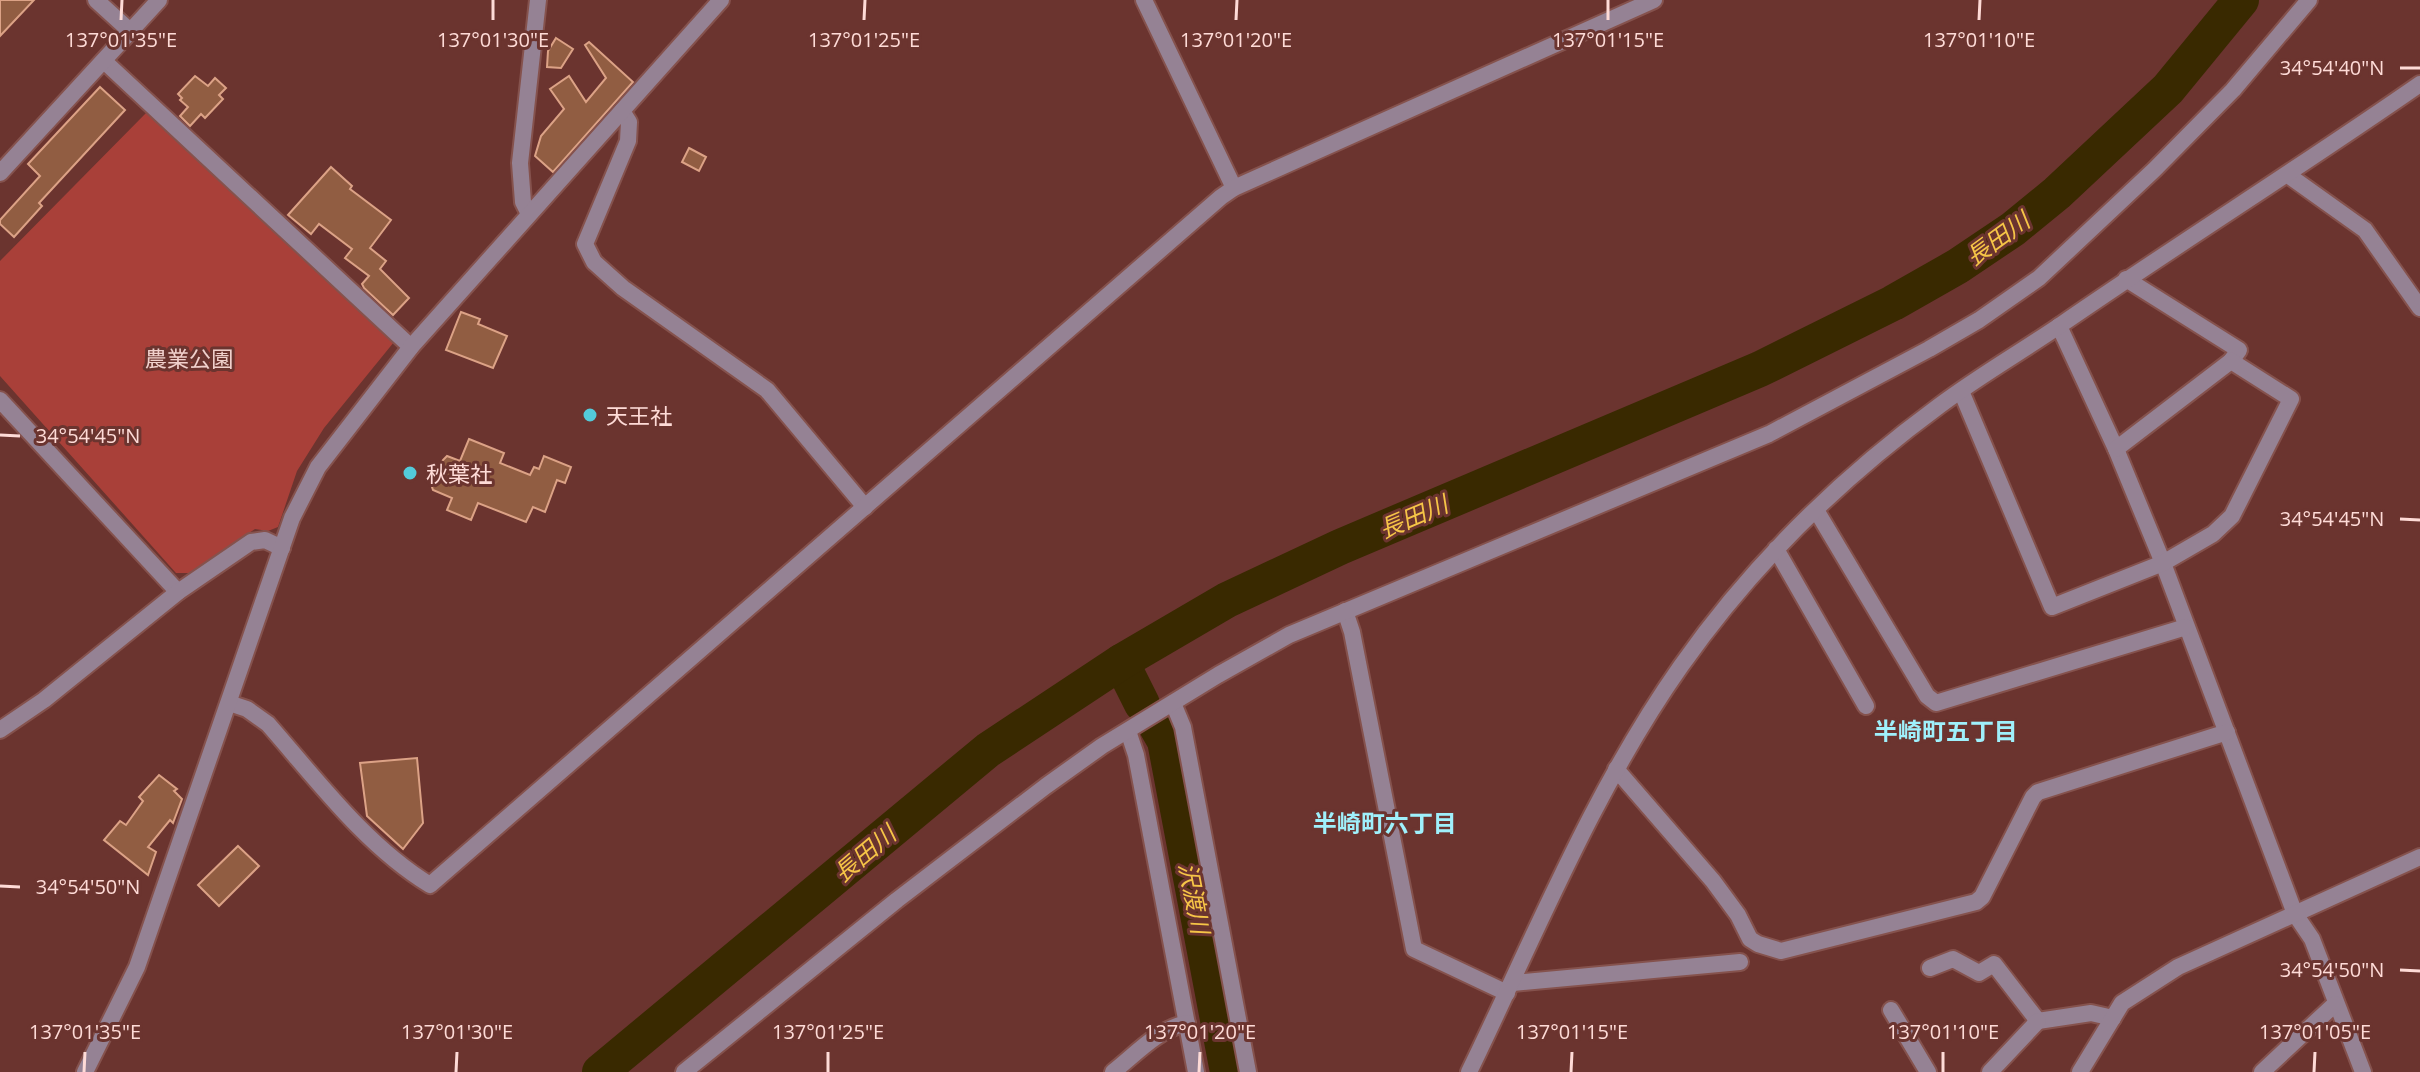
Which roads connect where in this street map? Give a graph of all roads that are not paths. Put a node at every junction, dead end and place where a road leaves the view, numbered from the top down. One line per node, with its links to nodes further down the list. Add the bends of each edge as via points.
1 (96, 0): 8 (street)
2 (159, 0): 8 (street)
3 (538, 0): 15 (street, via 520,163)
4 (721, 0): 11 (street)
5 (1144, 0): 14 (street)
6 (1654, 0): 14 (street)
7 (2309, 0): 30 (street, via 2233,90 2154,170 2039,278 1979,320 1769,434)
8 (130, 31): 9 (street)
9 (104, 61): 12 (street); 19 (street)
10 (2420, 84): 13 (street)
11 (622, 111): 15 (street); 24 (street, via 629,122 628,141 585,244 594,262 767,390)
12 (0, 173)
13 (2288, 175): 16 (street); 17 (street, via 2365,230)
14 (1234, 188): 24 (street)
15 (529, 214): 19 (street)
16 (2126, 279): 18 (street); 20 (street, via 2239,350)
17 (2420, 308)
18 (2059, 326): 21 (street); 23 (street)
19 (411, 347): 26 (street, via 318,467)
20 (2231, 361): 23 (street); 28 (street, via 2291,399 2232,516 2213,534)
21 (1961, 391): 25 (street); 28 (street, via 2052,607)
22 (0, 400): 29 (street)
23 (2116, 449): 28 (street)
24 (865, 507): 32 (street, via 430,885 371,838 268,724)
25 (1816, 510): 27 (street); 31 (street, via 1936,703)
26 (282, 548): 29 (street, via 265,540 251,542); 32 (street)
27 (1776, 549): 34 (street); 38 (street, via 1682,664)
28 (2163, 563): 31 (street)
29 (178, 592): 35 (street)
30 (1345, 611): 33 (street, via 1289,635); 43 (street, via 1414,949)
31 (2186, 627): 37 (street)
32 (229, 703): 49 (street, via 137,967)
33 (1173, 703): 36 (street); 53 (street, via 1183,727)
34 (1866, 706)
35 (0, 730)
36 (1128, 731): 48 (street); 50 (street, via 909,890)
37 (2227, 732): 38 (street, via 2038,792 1976,902 1781,951 1750,939 1713,881); 40 (street)
38 (1616, 769): 43 (street)
39 (2420, 857): 40 (street)
40 (2295, 914): 44 (street, via 2312,939); 46 (street, via 2178,967 2122,1003)
41 (1740, 962): 43 (street)
42 (1930, 968): 47 (street, via 1953,959 1979,973 1994,964)
43 (1510, 988): 54 (street)
44 (2335, 1004): 58 (street); 59 (street)
45 (1891, 1010): 55 (street)
46 (2113, 1018): 47 (street, via 2091,1013); 57 (street)
47 (2038, 1021): 56 (street)
48 (1187, 1023): 51 (street, via 1162,1032); 52 (street)
49 (85, 1072)
50 (684, 1072)
51 (1113, 1072)
52 (1196, 1072)
53 (1248, 1072)
54 (1469, 1072)
55 (1928, 1072)
56 (1990, 1072)
57 (2080, 1072)
58 (2262, 1072)
59 (2363, 1072)

